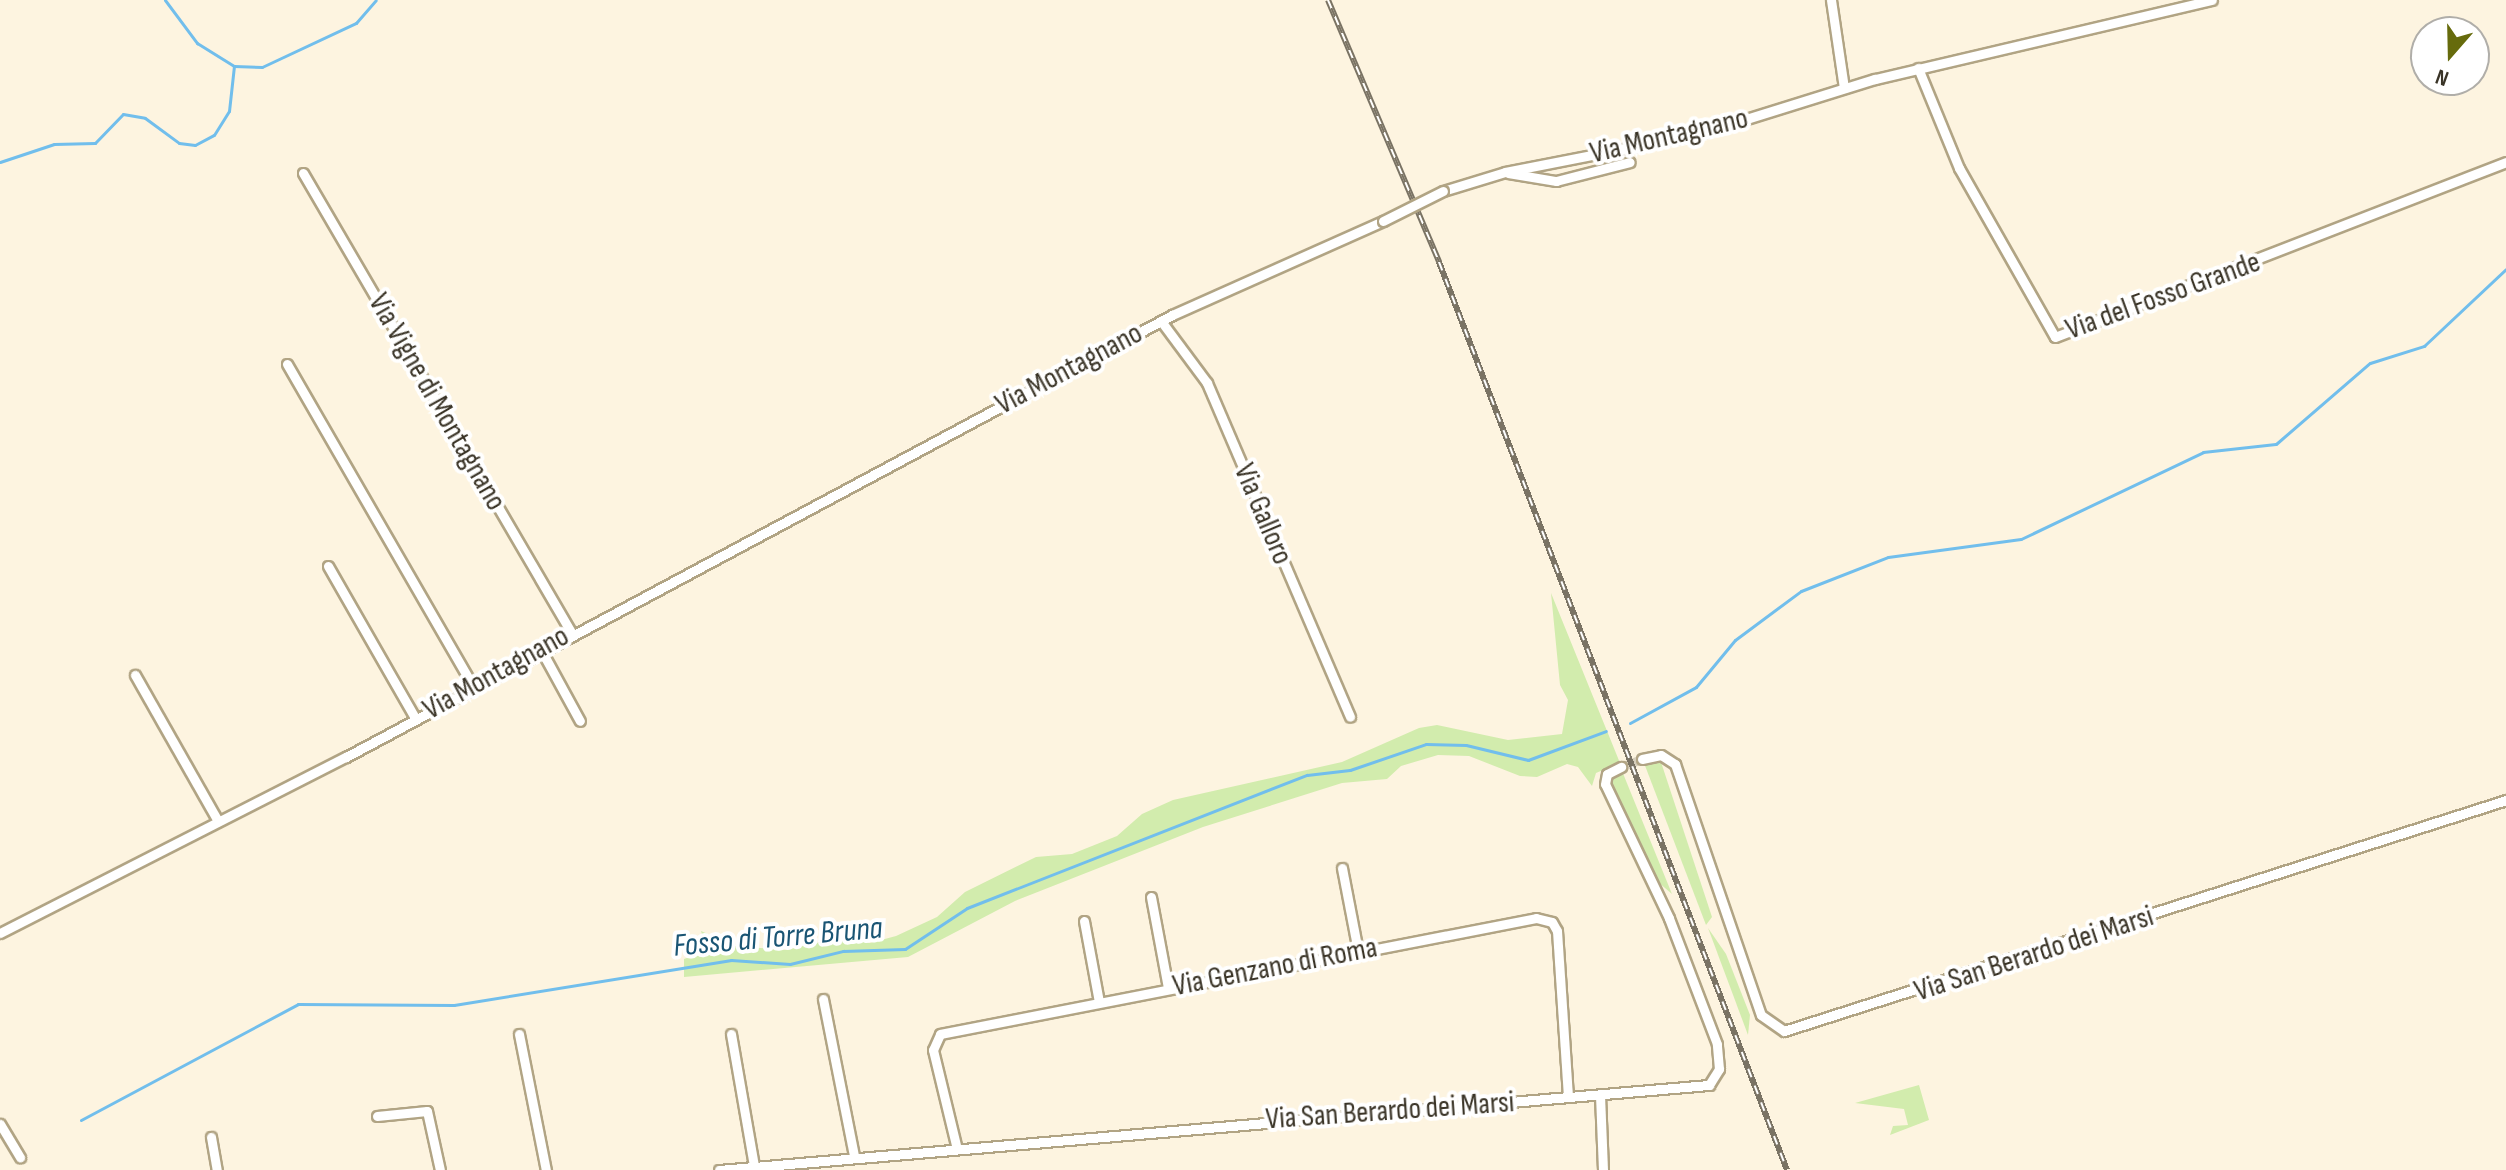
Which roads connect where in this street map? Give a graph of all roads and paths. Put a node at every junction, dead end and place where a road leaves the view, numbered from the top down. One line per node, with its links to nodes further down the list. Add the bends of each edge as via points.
1 (1831, 0): 4 (street)
2 (2212, 0): 3 (street, Via Montagnano)
3 (1918, 68): 4 (street, Via Montagnano); 6 (street, Via del Fosso Grande, via 1959,168 2052,338)
4 (1844, 88): 7 (street, Via Montagnano, via 1684,138)
5 (1630, 162): 7 (street, via 1556,181)
6 (2506, 162)
7 (1505, 172): 9 (street, Via Montagnano, bridge, via 1443,191)
8 (303, 173): 12 (street, Via Vigne di Montagnano)
9 (1161, 321): 12 (street, Via Montagnano); 16 (street, Via Galloro, via 1207,383)
10 (287, 364): 15 (street)
11 (328, 566): 17 (street)
12 (571, 632): 13 (street, Via Montagnano)
13 (540, 648): 15 (street, Via Montagnano); 18 (street)
14 (135, 675): 22 (street)
15 (473, 686): 17 (street, Via Montagnano)
16 (1350, 717)
17 (415, 718): 22 (street, Via Montagnano)
18 (580, 721)
19 (1642, 759): 21 (street, Via San Berardo dei Marsi, via 1661,755 1675,764 1761,1015 1784,1031)
20 (1621, 767): 33 (street, Via San Berardo dei Marsi, via 1607,774 1605,784 1674,931 1720,1066 1703,1087)
21 (2506, 800)
22 (218, 821): 26 (street, Via Montagnano)
23 (1342, 868): 27 (street)
24 (1151, 897): 28 (street)
25 (1084, 921): 30 (street)
26 (0, 933)
27 (1358, 951): 28 (street, Via Genzano di Roma); 34 (street, Via Genzano di Roma, via 1528,918 1552,922)
28 (1168, 988): 30 (street, Via Genzano di Roma)
29 (823, 999): 39 (street)
30 (1099, 1002): 38 (street, Via Genzano di Roma, via 935,1036 934,1055)
31 (519, 1034): 44 (street)
32 (731, 1034): 41 (street)
33 (1600, 1095): 34 (street, Via San Berardo dei Marsi); 46 (street)
34 (1568, 1097): 38 (street, Via San Berardo dei Marsi)
35 (377, 1116): 43 (street, via 427,1111)
36 (0, 1124): 40 (street)
37 (211, 1137): 42 (street)
38 (956, 1145): 39 (street, Via San Berardo dei Marsi)
39 (854, 1156): 41 (street, Via San Berardo dei Marsi)
40 (20, 1157)
41 (754, 1166): 45 (street, Via San Berardo dei Marsi)
42 (217, 1170)
43 (440, 1170)
44 (546, 1170)
45 (719, 1170)
46 (1603, 1170)

